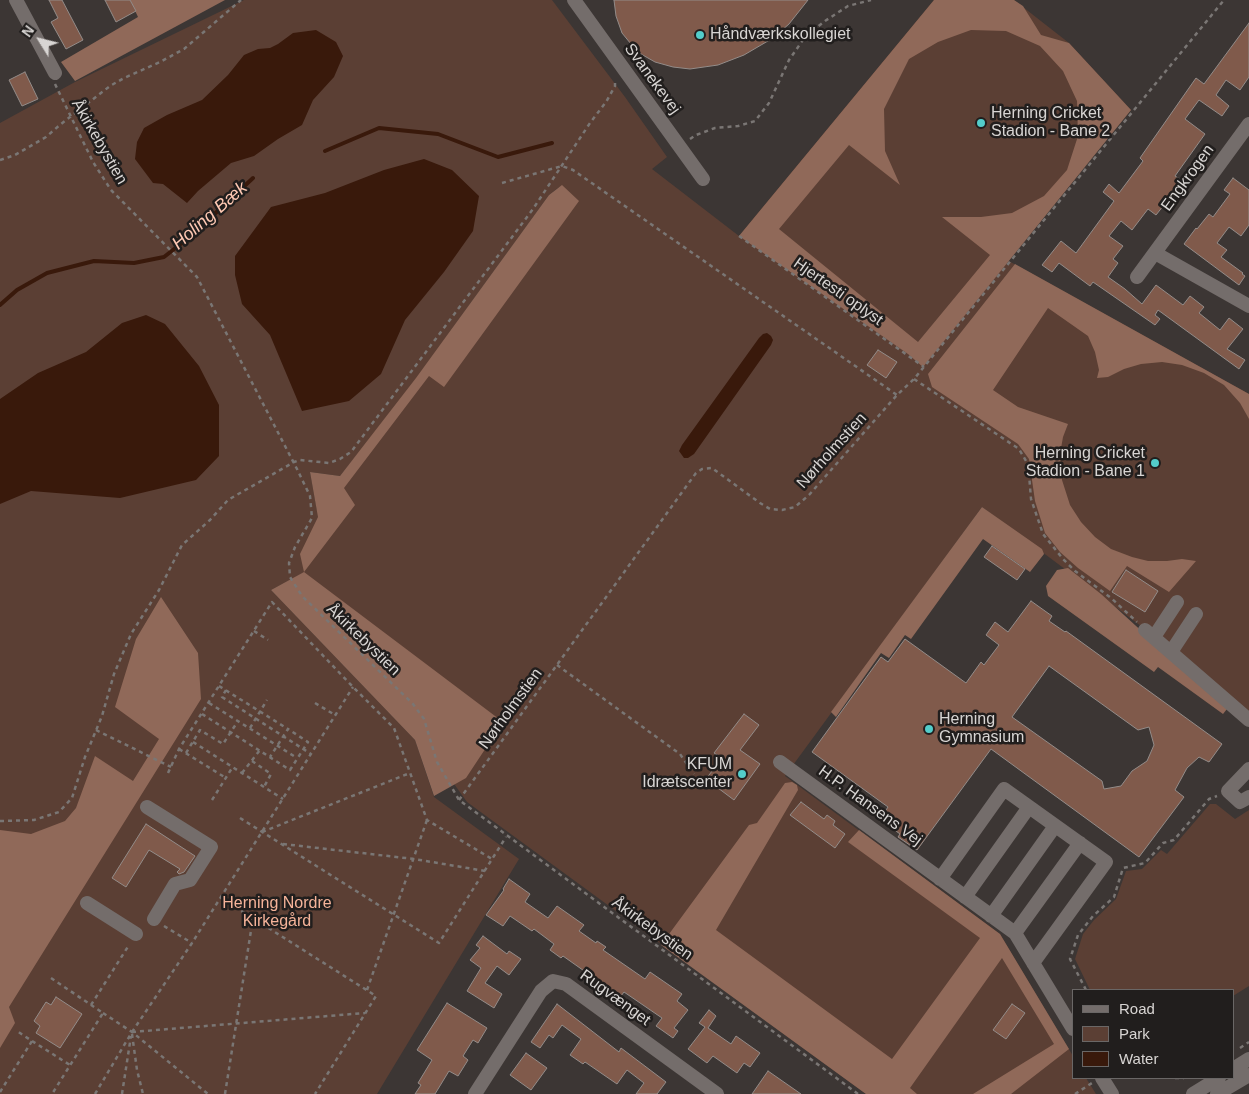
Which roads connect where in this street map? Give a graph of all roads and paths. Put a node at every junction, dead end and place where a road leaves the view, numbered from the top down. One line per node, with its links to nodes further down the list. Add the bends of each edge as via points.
1 (16, 0): 6 (street)
2 (241, 0): 8 (path, via 184,49 110,86)
3 (574, 0): 10 (street, Svanekevej)
4 (871, 0): 10 (path, via 848,6 805,37 789,60 769,103 755,121 715,128 696,135)
5 (1224, 0): 19 (path, Nørholmstien)
6 (55, 73): 8 (path, Åkirkebystien, via 52,79)
7 (615, 76): 12 (path, via 615,86)
8 (70, 117): 11 (path, via 46,137 16,155); 22 (path, Åkirkebystien, via 111,190 197,277)
9 (1249, 124): 16 (street, Engkrogen)
10 (679, 147): 13 (street, Svanekevej)
11 (0, 160)
12 (562, 166): 14 (path); 21 (path); 22 (path, via 351,452 329,463)
13 (702, 179)
14 (502, 183)
15 (739, 236): 19 (path, Hjertesti oplyst)
16 (1155, 254): 17 (street, Engkrogen); 18 (street)
17 (1137, 277)
18 (1249, 306)
19 (924, 367): 20 (path, Nørholmstien)
20 (914, 379): 21 (path, Nørholmstien); 26 (path, via 1019,449 1026,461 1031,499 1043,534 1063,559)
21 (897, 395): 29 (path, Nørholmstien, via 832,471 795,506 770,509 712,468 696,473)
22 (294, 462): 44 (path, via 228,500 182,545 131,634); 71 (path, Åkirkebystien, via 310,496 312,518 289,563 290,577 302,596 424,719 437,762)
23 (1177, 602): 26 (street)
24 (1196, 614): 28 (street)
25 (254, 631): 27 (path); 30 (path); 31 (path, via 272,602)
26 (1150, 633): 28 (street)
27 (268, 640)
28 (1171, 652): 40 (street)
29 (557, 665): 64 (path, via 680,754); 71 (path, Nørholmstien)
30 (219, 686): 32 (path); 34 (path)
31 (353, 688): 38 (path); 63 (path, via 394,728)
32 (226, 690): 36 (path); 39 (path, via 222,697)
33 (267, 700): 36 (path)
34 (209, 703): 37 (path); 41 (path)
35 (315, 703): 38 (path)
36 (260, 712): 39 (path); 43 (path)
37 (202, 714): 45 (path); 50 (path)
38 (335, 715): 53 (path)
39 (256, 719): 42 (path); 46 (path)
40 (1249, 720)
41 (238, 721): 42 (path); 45 (path)
42 (250, 728): 48 (path)
43 (288, 729): 46 (path); 49 (path, via 308,742)
44 (96, 730): 58 (path); 76 (path, via 72,798 59,812 34,820)
45 (231, 732): 47 (path, via 223,744 200,730); 51 (path)
46 (284, 736): 48 (path); 49 (path)
47 (193, 742): 52 (path); 59 (path)
48 (277, 746): 54 (path); 55 (path)
49 (304, 749): 53 (path); 55 (path)
50 (180, 750): 52 (path); 58 (path)
51 (260, 750): 54 (path); 56 (path)
52 (186, 753): 65 (path)
53 (311, 754): 69 (path)
54 (270, 757): 55 (path, via 290,770)
55 (298, 758)
56 (252, 761): 62 (path); 66 (path, via 271,774)
57 (780, 762): 85 (street, H.P. Hansens Vej)
58 (171, 767): 61 (path)
59 (233, 767): 62 (path); 65 (path)
60 (1249, 769): 67 (street)
61 (168, 773)
62 (242, 773): 66 (path)
63 (410, 773): 75 (path); 78 (path)
64 (694, 774)
65 (226, 778): 70 (path)
66 (264, 786): 69 (path)
67 (1228, 791): 68 (street, via 1240,802); 98 (path, via 1209,799 1174,840 1163,843 1145,863 1123,868 1114,897 1078,935 1070,959)
68 (1249, 796)
69 (283, 799): 78 (path)
70 (212, 800)
71 (459, 800): 79 (path, Åkirkebystien)
72 (147, 806): 92 (street, via 211,846 190,880 175,884)
73 (1029, 807): 77 (street); 85 (street, via 1004,789); 86 (street)
74 (240, 818): 78 (path)
75 (427, 820): 82 (path); 83 (path)
76 (0, 821)
77 (1055, 826): 80 (street); 90 (street)
78 (262, 832): 81 (path); 87 (path)
79 (506, 836): 83 (path); 125 (path, Åkirkebystien)
80 (1080, 843): 93 (street); 96 (street, via 1106,862)
81 (282, 844): 82 (path); 89 (path)
82 (414, 860): 84 (path); 89 (path)
83 (492, 860): 84 (path)
84 (485, 871): 89 (path, via 440,943)
85 (940, 878): 86 (street, H.P. Hansens Vej)
86 (965, 897): 90 (street, H.P. Hansens Vej)
87 (221, 898): 91 (path); 95 (path)
88 (87, 903): 94 (street)
89 (393, 914): 99 (path)
90 (991, 916): 93 (street, H.P. Hansens Vej)
91 (253, 918): 99 (path); 103 (path)
92 (154, 919): 95 (path)
93 (1015, 933): 96 (street, H.P. Hansens Vej)
94 (136, 934): 100 (path)
95 (192, 943): 106 (path)
96 (1033, 963): 104 (street, H.P. Hansens Vej)
97 (51, 978): 100 (path)
98 (1085, 989)
99 (367, 990): 102 (path, via 376,996)
100 (91, 1005): 101 (path)
101 (103, 1013): 106 (path); 109 (path)
102 (366, 1013): 103 (path); 122 (path)
103 (237, 1024): 106 (path); 121 (path)
104 (1072, 1027)
105 (17, 1031): 107 (path)
106 (132, 1032): 117 (path); 118 (path); 119 (path); 120 (path)
107 (32, 1041): 109 (path); 115 (path)
108 (1249, 1059): 110 (street)
109 (70, 1065): 116 (path)
110 (1234, 1068)
111 (1249, 1074): 129 (street)
112 (1098, 1079): 126 (path)
113 (1101, 1079): 127 (street)
114 (1217, 1079): 128 (street)
115 (0, 1092)
116 (52, 1094)
117 (95, 1094)
118 (122, 1094)
119 (143, 1094)
120 (208, 1094)
121 (226, 1094)
122 (315, 1094)
123 (475, 1094): 124 (street, Rugvænget, via 541,991 552,981 566,984)
124 (717, 1094)
125 (858, 1094)
126 (1075, 1094)
127 (1112, 1094)
128 (1193, 1094)
129 (1217, 1094)

